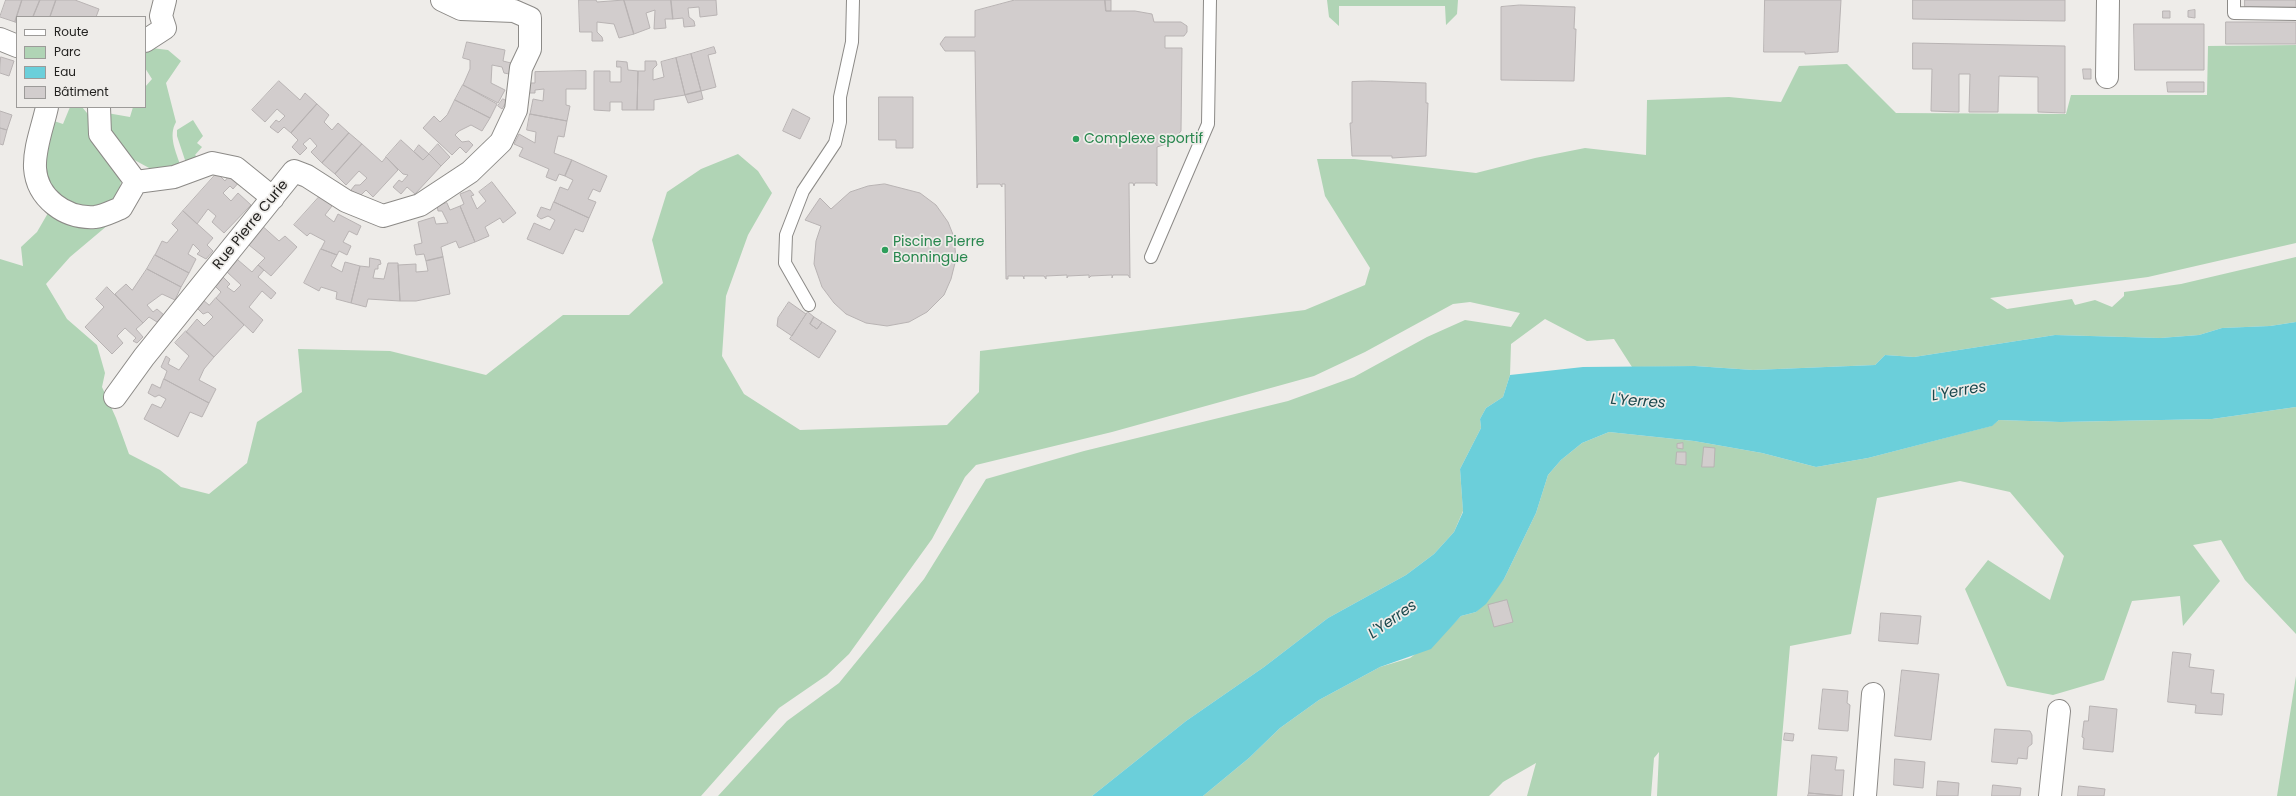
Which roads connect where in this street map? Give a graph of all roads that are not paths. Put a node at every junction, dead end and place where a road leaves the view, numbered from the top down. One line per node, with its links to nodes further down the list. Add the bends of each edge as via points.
1 (165, 0): 9 (street, via 161,16 164,28)
2 (442, 0): 15 (street, Rue Pierre Curie, via 461,9 514,11 530,18 530,50 521,68 516,110 501,142 470,172 420,204 383,216 346,200 294,171)
3 (853, 0): 17 (lane, via 852,42 840,97 840,122 835,143 803,191 786,235 784,263)
4 (1210, 0): 16 (lane, via 1208,124)
5 (2108, 0): 11 (street)
6 (2234, 0): 7 (lane, via 2234,13)
7 (2296, 14)
8 (0, 39): 10 (street)
9 (146, 40)
10 (16, 46)
11 (2107, 77)
12 (47, 108): 14 (street, via 35,167 38,183 46,197 64,211 78,217 96,217 121,208)
13 (99, 108): 14 (street, via 100,134)
14 (136, 182): 15 (street, via 174,177 212,163 236,168)
15 (273, 198): 18 (street, Rue Pierre Curie, via 144,357)
16 (1151, 257)
17 (809, 305)
18 (115, 397)
19 (1873, 694): 21 (street)
20 (2059, 711): 22 (street)
21 (1865, 796)
22 (2050, 796)

